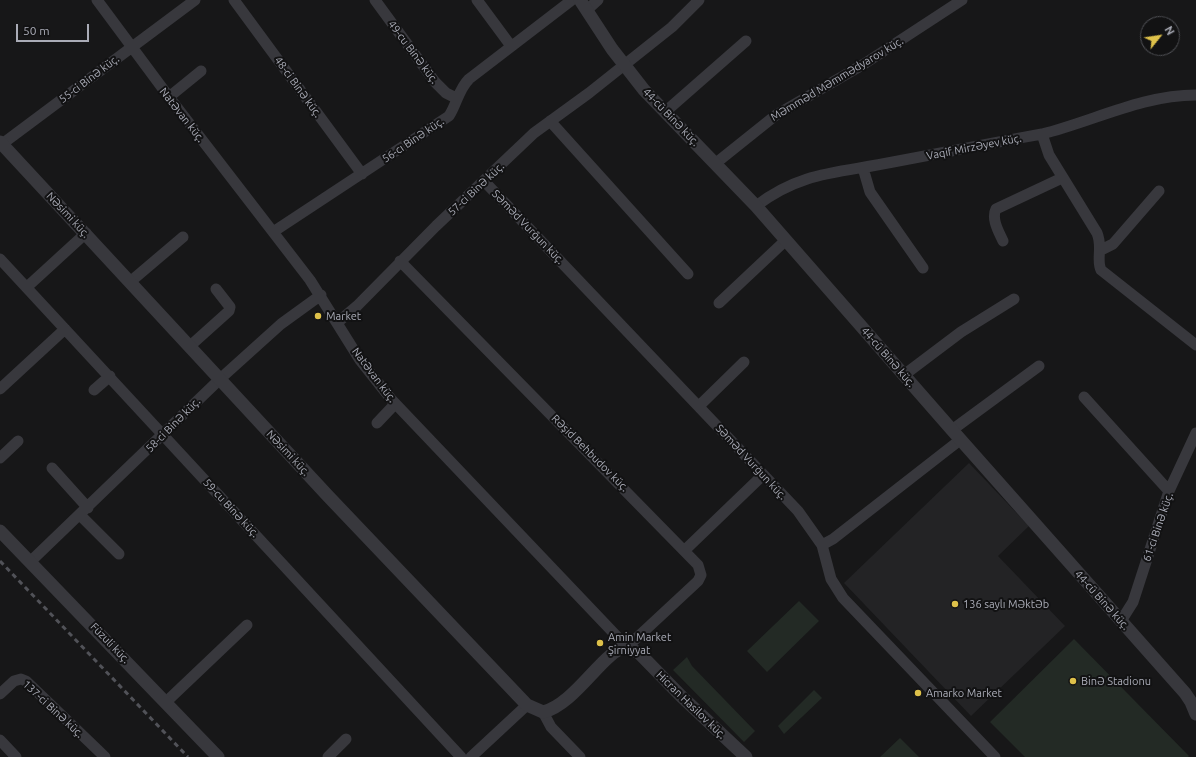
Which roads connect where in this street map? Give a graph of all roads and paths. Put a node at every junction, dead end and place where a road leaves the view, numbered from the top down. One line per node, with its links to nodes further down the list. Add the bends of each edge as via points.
1 (97, 0): 13 (street, Natəvan küç.)
2 (195, 0): 13 (street, 55-ci Binə küç.)
3 (234, 0): 25 (street, 48-ci Binə küç.)
4 (375, 0): 18 (street, 49-cu Binə küç., via 435,82 446,93)
5 (477, 0): 12 (street)
6 (572, 0): 12 (street, 56-cı Binə küç.)
7 (598, 0): 10 (street)
8 (699, 0): 14 (street, 57-ci Binə küç., via 672,27)
9 (962, 0): 23 (street, Məmməd Məmmədyarov küç., via 864,64 780,113)
10 (583, 5): 14 (street, 44-cü Binə küç.)
11 (746, 41): 19 (street)
12 (511, 46): 18 (street, 56-cı Binə küç., via 469,79 461,87)
13 (131, 48): 17 (street, Natəvan küç.); 22 (street, 55-ci Binə küç.)
14 (623, 66): 19 (street, 44-cü Binə küç.); 20 (street, 57-ci Binə küç.)
15 (201, 71): 17 (street)
16 (1196, 95): 21 (street, Vaqif Mirzəyev küç., via 1140,102)
17 (169, 97): 30 (street, Natəvan küç.)
18 (456, 98): 25 (street, 56-cı Binə küç., via 449,116)
19 (665, 112): 23 (street, 44-cü Binə küç.)
20 (550, 121): 27 (street, 57-ci Binə küç.); 39 (street)
21 (1042, 134): 24 (street, Vaqif Mirzəyev küç.); 26 (street, via 1049,156)
22 (1, 143): 31 (street, Nəsimi küç.)
23 (716, 163): 29 (street, 44-cü Binə küç.)
24 (863, 168): 29 (street, Vaqif Mirzəyev küç., via 829,172 803,179 779,190); 38 (street, via 870,192)
25 (362, 174): 30 (street, 56-cı Binə küç.)
26 (1062, 178): 34 (street, via 996,209 995,220); 35 (street, via 1100,240)
27 (484, 181): 37 (street, 57-ci Binə küç.); 59 (street, Səməd Vurğun küç.)
28 (1159, 191): 35 (street, via 1113,244)
29 (756, 206): 33 (street, 44-cü Binə küç.)
30 (273, 232): 43 (street, Natəvan küç.)
31 (86, 233): 40 (street, Nəsimi küç.); 41 (street)
32 (183, 237): 40 (street)
33 (786, 240): 45 (street); 52 (street, 44-cü Binə küç.)
34 (1003, 241)
35 (1100, 250): 48 (street, via 1098,261 1101,270)
36 (0, 259): 41 (street, 59-cu Binə küç.)
37 (400, 261): 46 (street, 57-ci Binə küç.); 72 (street, Rəşid Behbudov küç.)
38 (923, 268)
39 (688, 274)
40 (130, 282): 49 (street, Nəsimi küç.)
41 (26, 287): 47 (street, 59-cu Binə küç.)
42 (216, 289): 49 (street, via 230,307 229,310)
43 (321, 295): 46 (street, Natəvan küç.); 54 (street, 58-ci Binə küç., via 281,324)
44 (1014, 299): 52 (street, via 961,332)
45 (719, 303)
46 (338, 322): 58 (street, Natəvan küç., via 360,360)
47 (65, 329): 53 (street, 59-cu Binə küç.); 55 (street)
48 (1196, 345)
49 (190, 346): 54 (street, Nəsimi küç.)
50 (744, 362): 59 (street)
51 (1039, 366): 63 (street)
52 (904, 375): 63 (street, 44-cü Binə küç.)
53 (110, 376): 56 (street); 62 (street, 59-cu Binə küç.)
54 (220, 379): 62 (street, 58-ci Binə küç.); 80 (street, Nəsimi küç.)
55 (0, 389)
56 (94, 390)
57 (1084, 397): 68 (street)
58 (395, 404): 60 (street); 77 (street, Natəvan küç.)
59 (699, 406): 67 (street, Səməd Vurğun küç.)
60 (376, 423)
61 (1196, 433): 68 (street, 61-ci Binə küç.)
62 (164, 435): 69 (street, 58-ci Binə küç.); 89 (street, 59-cu Binə küç.)
63 (956, 435): 71 (street, via 833,539); 75 (street, 44-cü Binə küç.)
64 (18, 441): 65 (street)
65 (0, 458)
66 (52, 468): 69 (street)
67 (763, 474): 71 (street, Səməd Vurğun küç., via 798,511); 72 (street)
68 (1169, 491): 75 (street, 61-ci Binə küç., via 1133,602)
69 (84, 512): 73 (street); 74 (street, 58-ci Binə küç.)
70 (0, 531): 74 (street, Füzuli küç.)
71 (822, 545): 93 (street, Səməd Vurğun küç., via 831,579 843,598)
72 (685, 550): 77 (street, Rəşid Behbudov küç., via 698,565 701,575 698,581)
73 (119, 554)
74 (31, 561): 79 (street, Füzuli küç.)
75 (1121, 621): 81 (street, 44-cü Binə küç.)
76 (247, 625): 79 (street)
77 (627, 646): 82 (street, via 615,651 564,702); 92 (street, Hicran Hasilov küç., via 639,653 680,696)
78 (0, 694): 86 (street, 137-ci Binə küç., via 21,678)
79 (166, 702): 87 (street, Füzuli küç.)
80 (527, 705): 82 (street, Nəsimi küç.); 90 (street)
81 (1194, 705)
82 (543, 712): 91 (street, via 551,727)
83 (346, 739): 88 (street)
84 (0, 740): 85 (street)
85 (16, 757)
86 (105, 757)
87 (218, 757)
88 (328, 757)
89 (461, 757)
90 (471, 757)
91 (580, 757)
92 (746, 757)
93 (995, 757)

